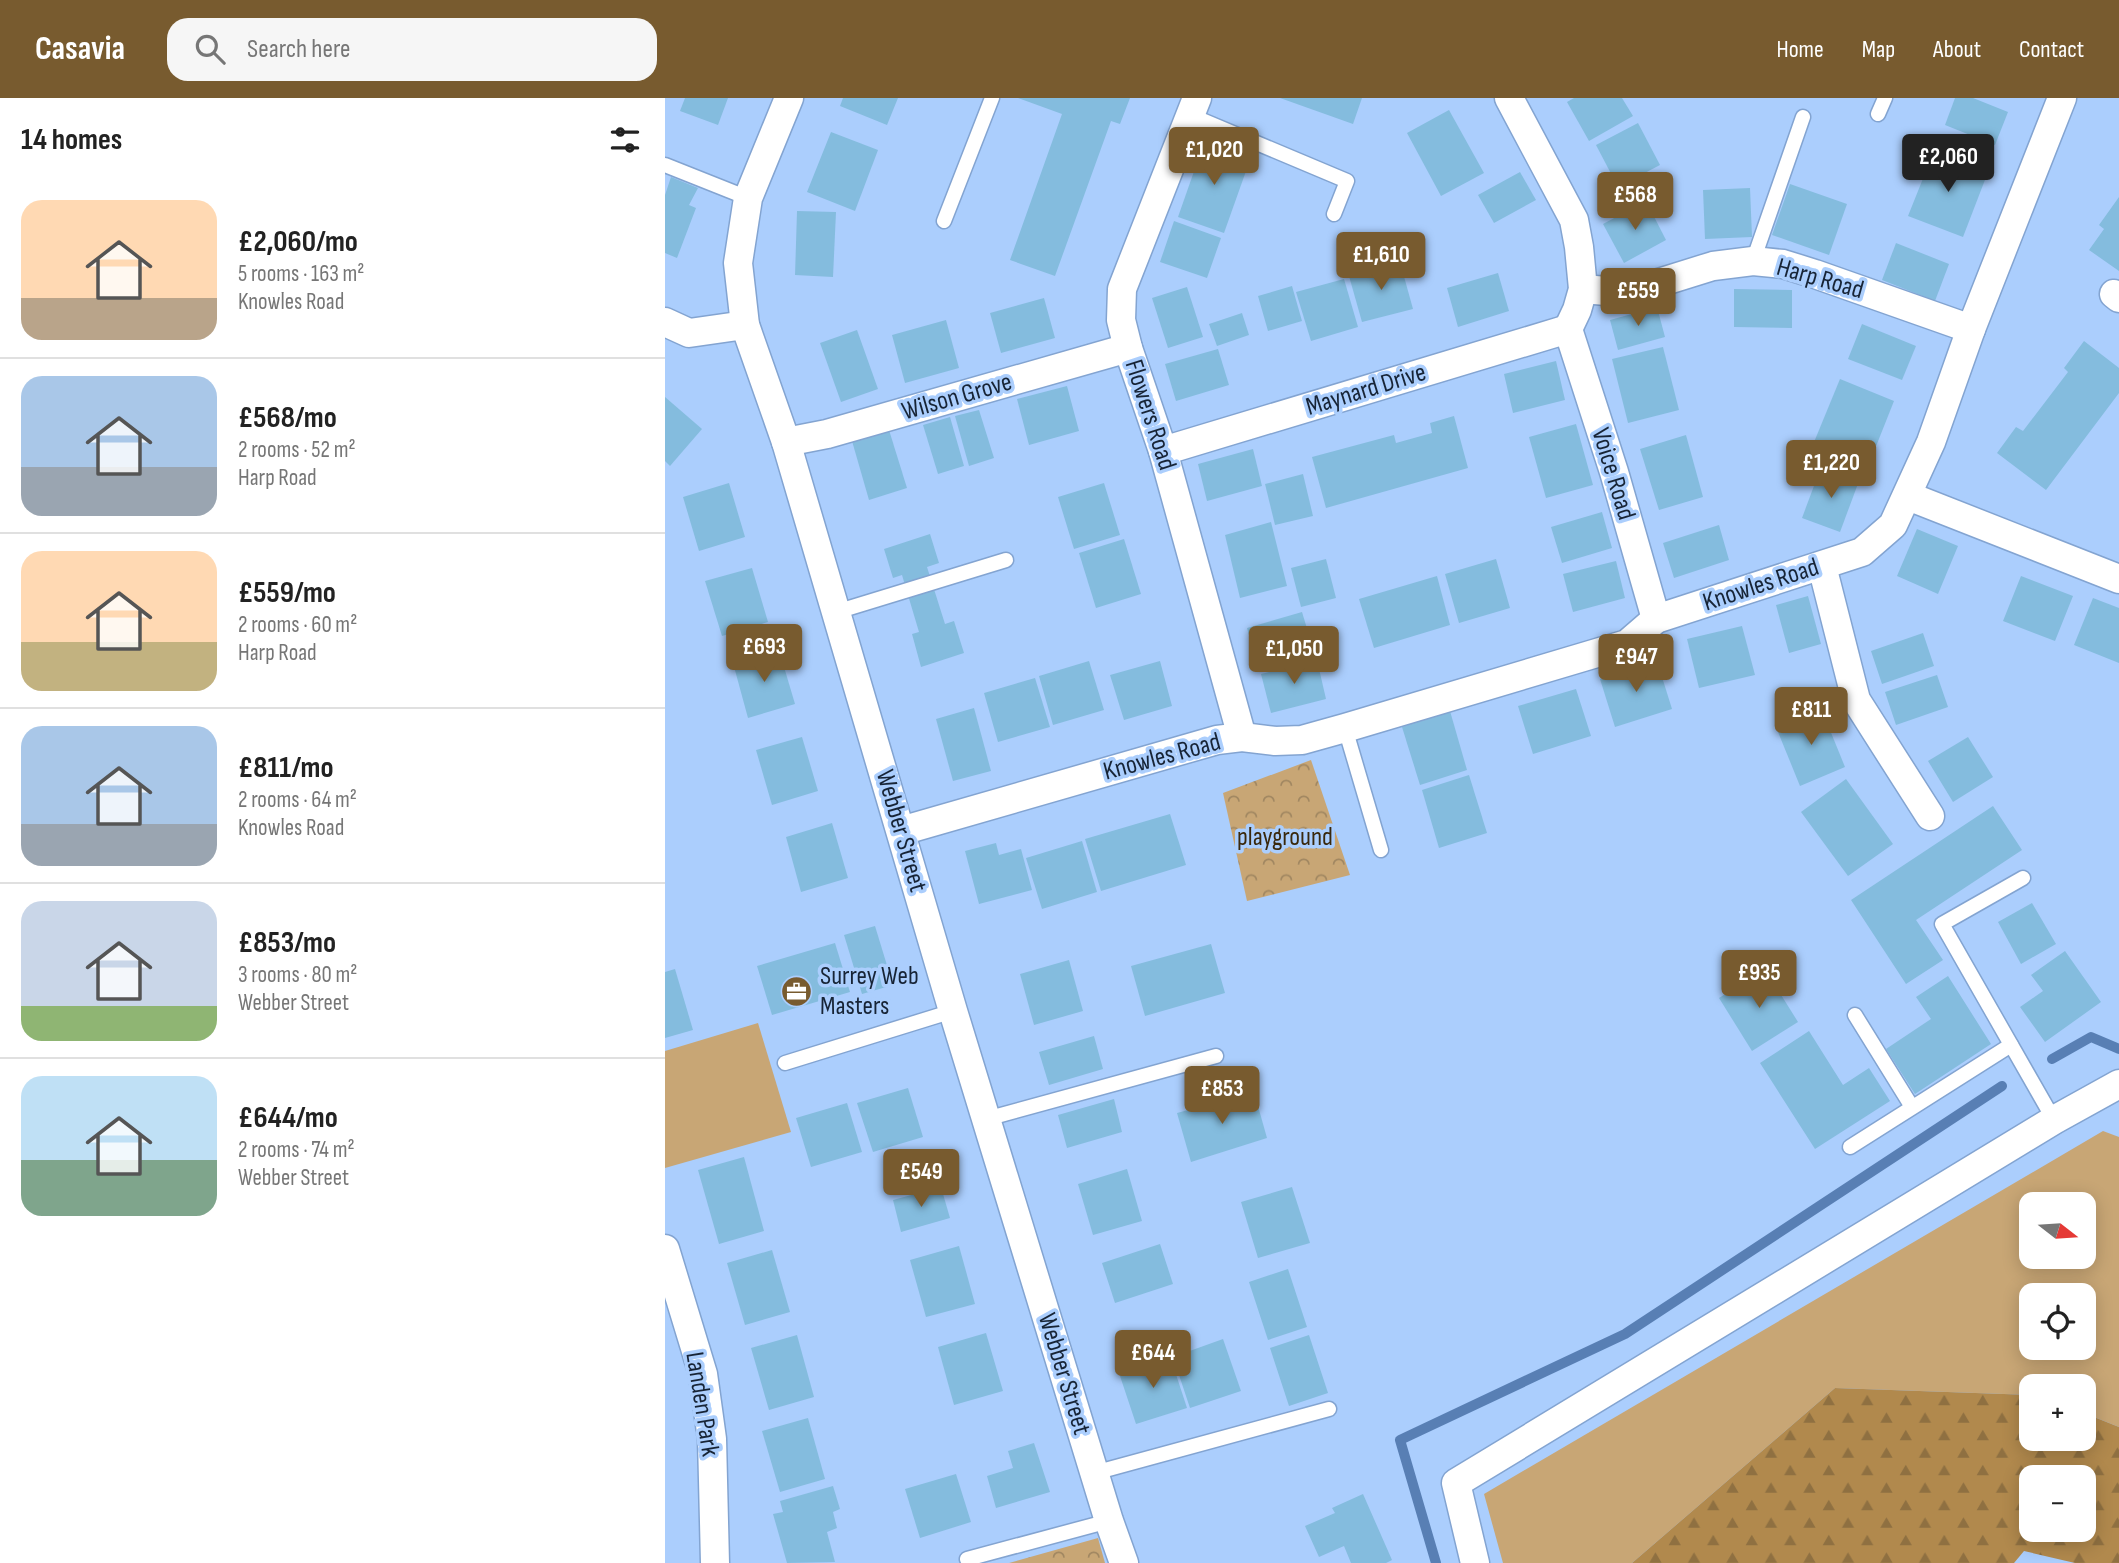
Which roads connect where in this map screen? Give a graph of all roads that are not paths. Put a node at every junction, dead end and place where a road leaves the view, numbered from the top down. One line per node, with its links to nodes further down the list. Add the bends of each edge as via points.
1 (789, 98): 10 (street, Webber Street)
2 (992, 98): 12 (lane)
3 (1509, 98): 14 (street, via 1574,220)
4 (1885, 98): 7 (lane)
5 (2062, 98): 17 (street, Knowles Road)
6 (1193, 106): 11 (lane, via 1347,181); 19 (street, Flowers Road, via 1122,289 1121,320)
7 (1878, 114)
8 (1803, 117): 13 (lane)
9 (665, 165): 10 (lane)
10 (748, 198): 16 (street, Webber Street, via 738,264)
11 (1334, 214)
12 (944, 221)
13 (1753, 261): 14 (street, Harp Road, via 1713,266 1618,292); 17 (street, Harp Road, via 1783,264)
14 (1583, 289): 18 (street)
15 (665, 322): 16 (street, via 689,333)
16 (744, 325): 20 (street, Webber Street)
17 (1971, 328): 22 (street, Knowles Road)
18 (1568, 330): 21 (street, Maynard Drive); 27 (street, Voice Road)
19 (1128, 348): 20 (street, Wilson Grove); 21 (street, Flowers Road)
20 (786, 442): 26 (street, Webber Street)
21 (1163, 451): 29 (street, Flowers Road)
22 (1907, 496): 24 (street, Knowles Road, via 1893,525 1862,552); 25 (street)
23 (1006, 560): 26 (lane)
24 (1822, 566): 27 (street, Knowles Road); 30 (street, via 1856,700)
25 (2119, 579)
26 (836, 612): 31 (street, Webber Street)
27 (1656, 619): 28 (street, Knowles Road, via 1627,644)
28 (1345, 727): 29 (street, Knowles Road, via 1302,740); 32 (lane)
29 (1242, 737): 31 (street, Knowles Road, via 1217,740)
30 (1930, 817)
31 (901, 831): 34 (street, Webber Street)
32 (1381, 850)
33 (2023, 878): 36 (lane, via 1942,924)
34 (953, 1011): 38 (lane); 41 (street, Webber Street)
35 (1855, 1015): 40 (lane)
36 (2011, 1045): 40 (lane); 42 (lane)
37 (1216, 1056): 41 (lane)
38 (785, 1063)
39 (2119, 1084): 42 (street)
40 (1912, 1107): 43 (lane)
41 (986, 1119): 46 (street, Webber Street)
42 (2054, 1120): 51 (street, via 1456,1483)
43 (1850, 1147)
44 (666, 1258): 49 (street, Landen Park, via 703,1374 712,1439)
45 (1329, 1409): 46 (lane)
46 (1094, 1473): 47 (street, Webber Street)
47 (1109, 1521): 48 (lane); 50 (street, Webber Street)
48 (967, 1559)
49 (715, 1563)
50 (1124, 1563)
51 (1475, 1563)

